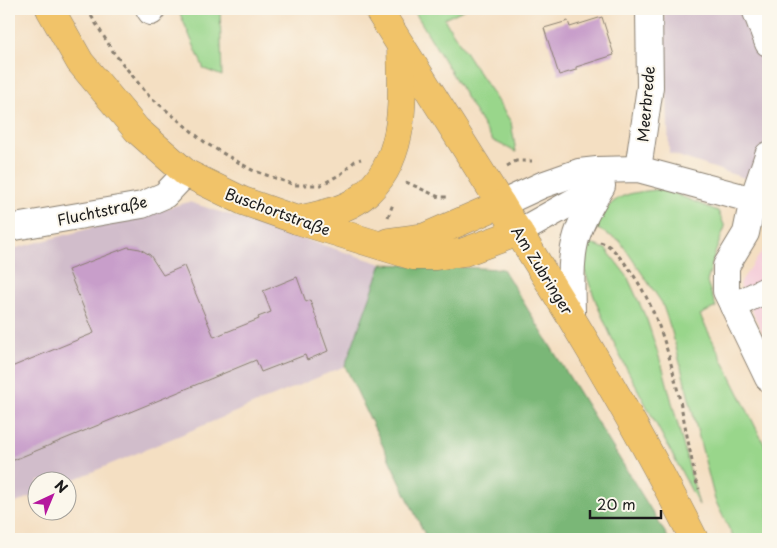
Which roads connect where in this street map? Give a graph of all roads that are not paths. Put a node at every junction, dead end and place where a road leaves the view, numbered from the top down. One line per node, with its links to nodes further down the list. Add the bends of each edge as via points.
1 (50, 9): 8 (main road, Buschortstraße, via 86,70 137,130)
2 (378, 9): 6 (main road, Am Zubringer)
3 (649, 9): 9 (street, Meerbrede, via 650,87)
4 (755, 9): 5 (street)
5 (768, 43)
6 (400, 44): 11 (main road, Am Zubringer); 12 (main road, via 400,127 394,153 376,184 361,198 337,210)
7 (768, 155): 10 (street)
8 (186, 173): 12 (main road, Buschortstraße, via 243,201); 13 (street, Fluchtstraße, via 164,195 142,205)
9 (620, 175): 10 (street); 11 (street, via 597,170 579,172); 14 (street); 18 (street, via 588,209 577,236)
10 (761, 202): 17 (street, via 726,266 726,291)
11 (501, 204): 14 (main road, Am Zubringer); 15 (main road, Buschortstraße, via 424,237)
12 (297, 220): 15 (main road, Buschortstraße)
13 (9, 228)
14 (519, 232): 15 (main road, Buschortstraße, via 464,252 436,256 414,256); 18 (main road, Am Zubringer)
15 (376, 244)
16 (768, 289): 17 (street)
17 (733, 306): 19 (street)
18 (572, 317): 20 (main road, Am Zubringer, via 663,476)
19 (768, 378)
20 (694, 539)

